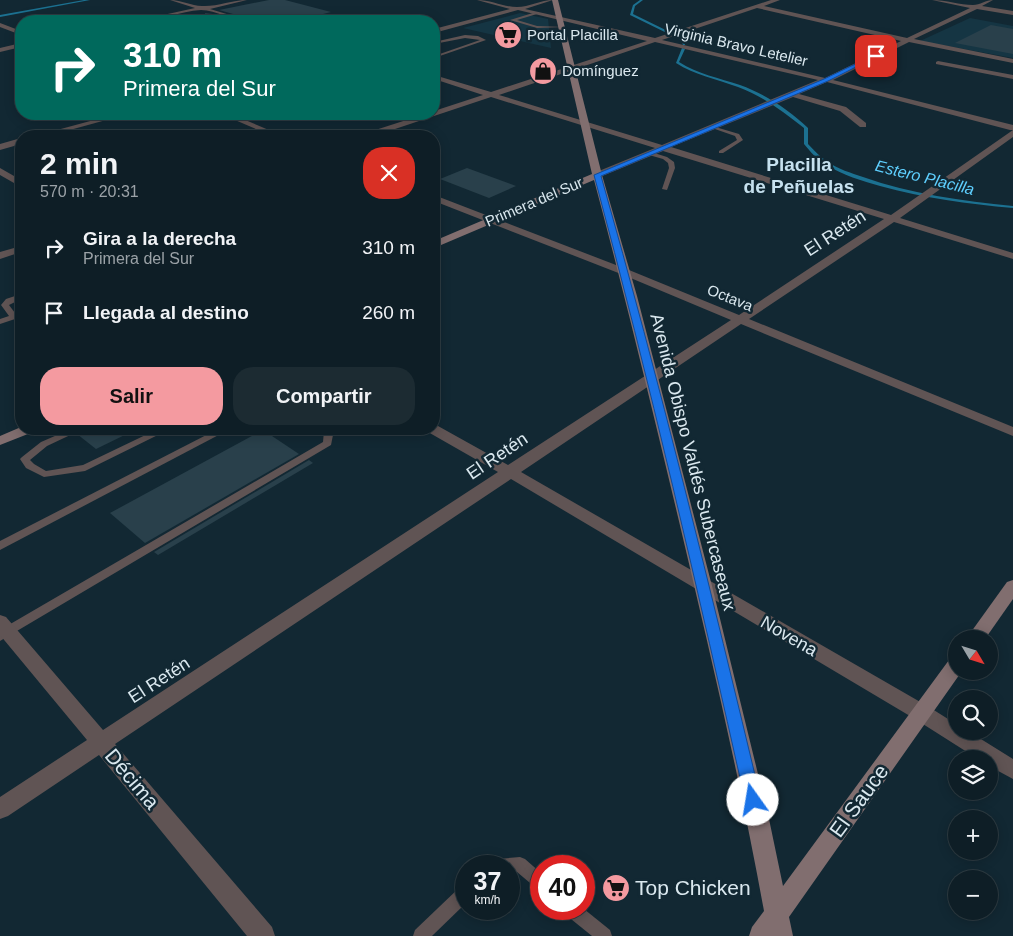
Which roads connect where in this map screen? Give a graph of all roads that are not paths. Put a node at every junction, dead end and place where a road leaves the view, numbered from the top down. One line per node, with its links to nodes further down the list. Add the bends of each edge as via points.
1 (173, 0): 11 (street)
2 (244, 0): 11 (street)
3 (480, 0): 12 (street, Virginia Bravo Letelier)
4 (550, 0): 12 (street)
5 (555, 0): 18 (street, Avenida Obispo Valdés Subercaseaux)
6 (777, 0): 9 (street)
7 (935, 0): 10 (street)
8 (990, 0): 10 (street, Primera del Sur)
9 (759, 6): 24 (street); 25 (street)
10 (974, 6): 14 (street); 25 (street, Primera del Sur)
11 (203, 8): 15 (street); 16 (street)
12 (518, 9): 13 (street, Virginia Bravo Letelier); 22 (street)
13 (536, 13): 17 (lane); 18 (street, Virginia Bravo Letelier)
14 (1013, 13)
15 (169, 15)
16 (227, 15)
17 (521, 17): 20 (lane, via 533,20); 20 (lane, via 512,20)
18 (560, 18): 21 (street, Avenida Obispo Valdés Subercaseaux); 24 (street, Virginia Bravo Letelier)
19 (0, 25): 23 (street)
20 (532, 26): 21 (lane)
21 (562, 27): 32 (street, Avenida Obispo Valdés Subercaseaux)
22 (440, 29)
23 (15, 31)
24 (661, 40): 32 (street); 35 (street, Virginia Bravo Letelier)
25 (909, 41): 30 (street); 35 (street, Primera del Sur)
26 (440, 42): 29 (lane, via 464,36 484,40)
27 (15, 46): 28 (street)
28 (0, 50)
29 (440, 55)
30 (1013, 60)
31 (938, 63): 33 (street)
32 (572, 68): 37 (street); 42 (street, Avenida Obispo Valdés Subercaseaux)
33 (1013, 77)
34 (440, 79): 37 (street)
35 (826, 80): 36 (street, Primera del Sur); 45 (street, Virginia Bravo Letelier)
36 (792, 94): 43 (street, via 843,109); 44 (street, Primera del Sur)
37 (493, 95): 38 (street); 42 (street)
38 (440, 112)
39 (101, 120): 46 (street)
40 (240, 120): 47 (street)
41 (416, 120): 48 (street)
42 (585, 123): 52 (street); 56 (street, Avenida Obispo Valdés Subercaseaux)
43 (863, 125)
44 (714, 127): 52 (street, Primera del Sur); 53 (lane, via 737,135 740,140)
45 (1013, 128)
46 (62, 130)
47 (264, 130)
48 (385, 130)
49 (1013, 133): 60 (street, El Retén)
50 (15, 143): 51 (street)
51 (0, 147)
52 (666, 148): 54 (street, Primera del Sur); 60 (street)
53 (721, 152)
54 (651, 154): 56 (street, Primera del Sur); 58 (lane, via 671,162)
55 (0, 171): 57 (street)
56 (597, 175): 61 (street, Primera del Sur); 66 (street, Avenida Obispo Valdés Subercaseaux)
57 (15, 180)
58 (666, 189)
59 (440, 200): 61 (street, Octava)
60 (893, 218): 65 (street); 70 (street, El Retén)
61 (490, 220): 62 (street, Primera del Sur); 66 (street, Octava)
62 (440, 242)
63 (15, 251): 64 (street)
64 (0, 256)
65 (1013, 256)
66 (625, 272): 70 (street, Octava); 72 (street, Avenida Obispo Valdés Subercaseaux)
67 (15, 298): 68 (lane, via 5,305)
68 (15, 313)
69 (15, 316): 71 (lane)
70 (740, 320): 72 (street, El Retén); 73 (street, Octava)
71 (0, 322)
72 (651, 378): 81 (street, El Retén); 83 (street, Avenida Obispo Valdés Subercaseaux)
73 (1013, 432)
74 (440, 433): 81 (street, Novena)
75 (15, 435): 80 (street)
76 (64, 435): 77 (lane, via 44,444 25,458 30,466 44,474 85,468)
77 (153, 435)
78 (213, 435): 82 (lane)
79 (329, 435): 85 (lane, via 328,443)
80 (0, 441)
81 (510, 472): 83 (street, Novena); 89 (street, El Retén)
82 (0, 546)
83 (703, 586): 88 (street, Novena); 96 (street, Avenida Obispo Valdés Subercaseaux)
84 (1013, 586): 86 (street)
85 (3, 630): 89 (street, Décima)
86 (981, 630)
87 (948, 676): 88 (street, El Sauce)
88 (922, 713): 90 (street, Novena); 96 (street, El Sauce)
89 (101, 742): 91 (street, El Retén); 97 (street, Décima)
90 (1013, 770)
91 (0, 809)
92 (520, 864): 93 (lane)
93 (530, 873)
94 (455, 903): 98 (lane)
95 (585, 920): 99 (lane)
96 (780, 925): 100 (street, El Sauce)
97 (262, 936)
98 (421, 936)
99 (604, 936)
100 (761, 936)

